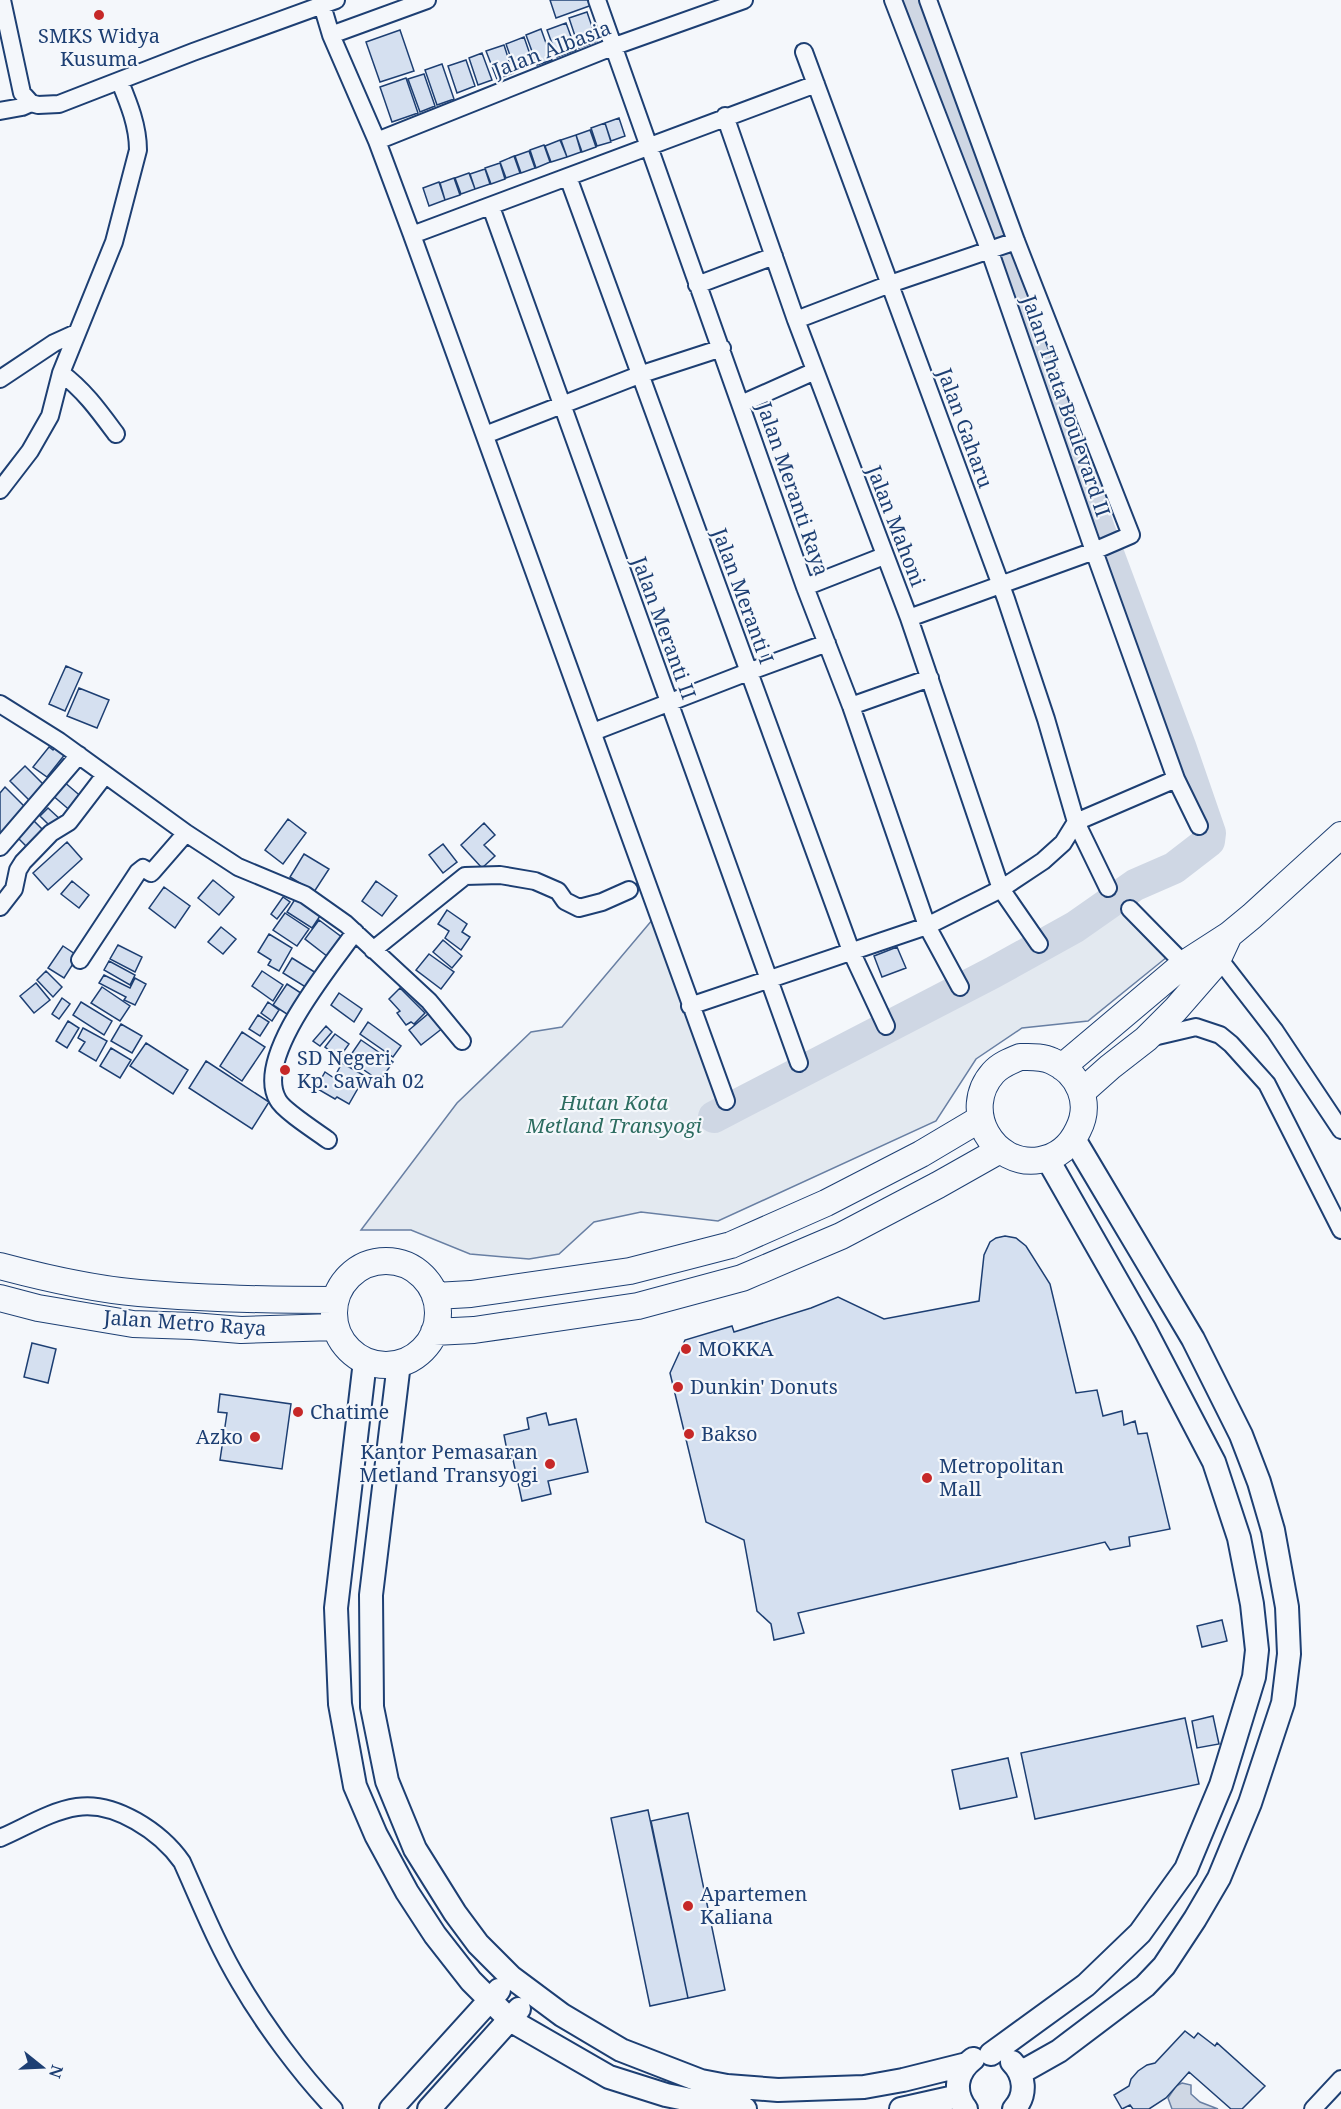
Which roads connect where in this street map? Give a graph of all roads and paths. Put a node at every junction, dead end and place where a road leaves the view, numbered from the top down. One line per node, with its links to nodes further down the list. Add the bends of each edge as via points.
1 (2, 0): 13 (street, via 22,93)
2 (427, 0): 8 (street)
3 (597, 0): 9 (street, Jalan Meranti Raya)
4 (744, 0): 9 (street, Jalan Albasia)
5 (893, 0): 21 (street, Jalan Thata Boulevard II)
6 (928, 0): 21 (street, Jalan Thata Boulevard II)
7 (329, 2): 8 (street); 11 (street)
8 (331, 35): 16 (street)
9 (612, 47): 16 (street, Jalan Albasia); 17 (street, Jalan Meranti Raya)
10 (804, 52): 12 (street, Jalan Gaharu)
11 (120, 82): 13 (street, via 59,104); 26 (street, via 135,125 138,150 114,242)
12 (816, 84): 15 (street); 23 (street, Jalan Gaharu)
13 (31, 103): 14 (street)
14 (0, 111)
15 (724, 116): 17 (street); 22 (street, Jalan Mahoni)
16 (377, 141): 20 (street)
17 (648, 146): 18 (street); 24 (street, Jalan Meranti Raya)
18 (568, 177): 19 (street); 30 (street, Jalan Meranti I)
19 (491, 207): 20 (street); 33 (street, Jalan Meranti II)
20 (412, 235): 35 (street)
21 (1002, 245): 23 (street); 37 (street, Jalan Thata Boulevard II); 37 (street, Jalan Thata Boulevard II)
22 (774, 256): 24 (street); 25 (street, Jalan Mahoni)
23 (890, 284): 25 (street); 39 (street, Jalan Gaharu)
24 (697, 285): 27 (street, Jalan Meranti Raya)
25 (796, 320): 28 (street, Jalan Mahoni)
26 (76, 333): 29 (street); 31 (street)
27 (722, 348): 30 (street); 32 (street, Jalan Meranti Raya)
28 (815, 371): 32 (street); 38 (street, Jalan Mahoni)
29 (61, 374): 34 (street, via 90,398); 36 (street, via 47,422)
30 (639, 375): 33 (street); 43 (street, Jalan Meranti I)
31 (0, 379)
32 (741, 404): 40 (street, Jalan Meranti Raya)
33 (561, 406): 35 (street); 45 (street, Jalan Meranti II)
34 (116, 434)
35 (485, 435): 48 (street)
36 (0, 490)
37 (1112, 543): 39 (street); 51 (street, Jalan Thata Boulevard II)
38 (884, 556): 40 (street); 41 (street, Jalan Mahoni)
39 (1000, 584): 41 (street); 52 (street, Jalan Gaharu)
40 (806, 587): 42 (street, Jalan Meranti Raya)
41 (909, 618): 44 (street, Jalan Mahoni)
42 (827, 643): 43 (street); 47 (street, Jalan Meranti Raya)
43 (748, 672): 45 (street); 67 (street, Jalan Meranti I)
44 (930, 678): 47 (street); 58 (street, Jalan Mahoni)
45 (669, 702): 48 (street); 70 (street, Jalan Meranti II)
46 (0, 704): 49 (street)
47 (851, 706): 62 (street, Jalan Meranti Raya)
48 (593, 732): 72 (street)
49 (80, 755): 50 (street); 56 (street)
50 (105, 775): 54 (street); 60 (street, via 69,822 51,833 23,862 14,889)
51 (1176, 779): 52 (street); 53 (street, Jalan Thata Boulevard II)
52 (1077, 822): 57 (street, Jalan Gaharu); 58 (street, via 1063,843)
53 (1199, 826)
54 (186, 833): 63 (street, via 238,867 305,895); 68 (street, via 153,872 143,868 138,872)
55 (1341, 835): 65 (main road)
56 (0, 847)
57 (1108, 888)
58 (1001, 889): 62 (street); 64 (street, Jalan Mahoni)
59 (629, 890): 66 (street, via 579,908 565,901 558,891 535,881 501,874 465,876)
60 (0, 907)
61 (1130, 909): 69 (street)
62 (927, 926): 67 (street); 71 (street, Jalan Meranti Raya)
63 (355, 932): 66 (street); 83 (street, via 288,1028 273,1076 278,1102)
64 (1040, 944)
65 (1219, 946): 69 (main road); 74 (main road, via 1176,1009); 81 (street)
66 (373, 950): 75 (street, via 429,1001)
67 (851, 951): 70 (street); 73 (street, Jalan Meranti I)
68 (80, 960)
69 (1184, 964): 77 (main road)
70 (770, 979): 72 (street); 76 (street, Jalan Meranti II)
71 (960, 987)
72 (690, 1006): 79 (street)
73 (886, 1026)
74 (1146, 1039): 78 (main road); 86 (street, via 1196,1027 1220,1035 1231,1044 1267,1084)
75 (462, 1041)
76 (798, 1063)
77 (1062, 1067): 78 (main road); 80 (main road, via 1037,1056 1005,1063 984,1087)
78 (1083, 1091): 82 (main road, via 1081,1124)
79 (726, 1101)
80 (980, 1119): 84 (main road, via 984,1131); 88 (main road, via 826,1203 731,1245 630,1271)
81 (1341, 1130)
82 (1074, 1139): 85 (main road); 102 (street, via 1193,1339 1241,1435 1273,1530 1287,1607 1289,1654 1283,1703 1250,1803 1219,1878 1189,1929 1145,1986 1059,2051)
83 (328, 1140)
84 (1000, 1150): 85 (main road, via 1023,1160); 92 (main road, via 841,1236 742,1278 638,1306 474,1330)
85 (1047, 1158): 100 (street, via 1145,1330 1214,1462 1239,1538 1257,1650 1254,1677 1221,1785 1186,1869 1140,1933 1086,1985)
86 (1341, 1230)
87 (0, 1266): 90 (main road, Jalan Metro Raya, via 44,1278 137,1293)
88 (435, 1296): 90 (main road, via 418,1272 390,1261 357,1269 343,1283); 92 (main road, via 438,1314)
89 (0, 1298): 91 (main road, Jalan Metro Raya, via 133,1324 241,1330)
90 (335, 1300): 91 (main road)
91 (336, 1327): 93 (main road, via 346,1347)
92 (434, 1332): 94 (main road, via 426,1346)
93 (365, 1361): 94 (main road, via 381,1365); 98 (street, via 336,1608 340,1704 355,1786 407,1892 435,1935)
94 (399, 1363): 96 (street, via 371,1595 372,1707 387,1781 415,1849 478,1944)
95 (0, 1838): 106 (street, via 78,1807 99,1807 146,1826 182,1862 239,1983)
96 (510, 1977): 97 (street); 98 (street)
97 (530, 1993): 99 (street); 101 (street, via 621,2050 691,2078 727,2086 778,2090 864,2088)
98 (490, 2001): 99 (street); 107 (street)
99 (510, 2020): 108 (street); 109 (street, via 609,2077 666,2095)
100 (991, 2054): 101 (street); 102 (street, via 1008,2059)
101 (967, 2064): 104 (street, via 958,2079)
102 (1020, 2073): 105 (street, via 1022,2091)
103 (1341, 2079): 111 (street)
104 (962, 2102): 110 (street)
105 (1016, 2108)
106 (334, 2109)
107 (391, 2109)
108 (429, 2109)
109 (745, 2109)
110 (901, 2109)
111 (1313, 2109)

